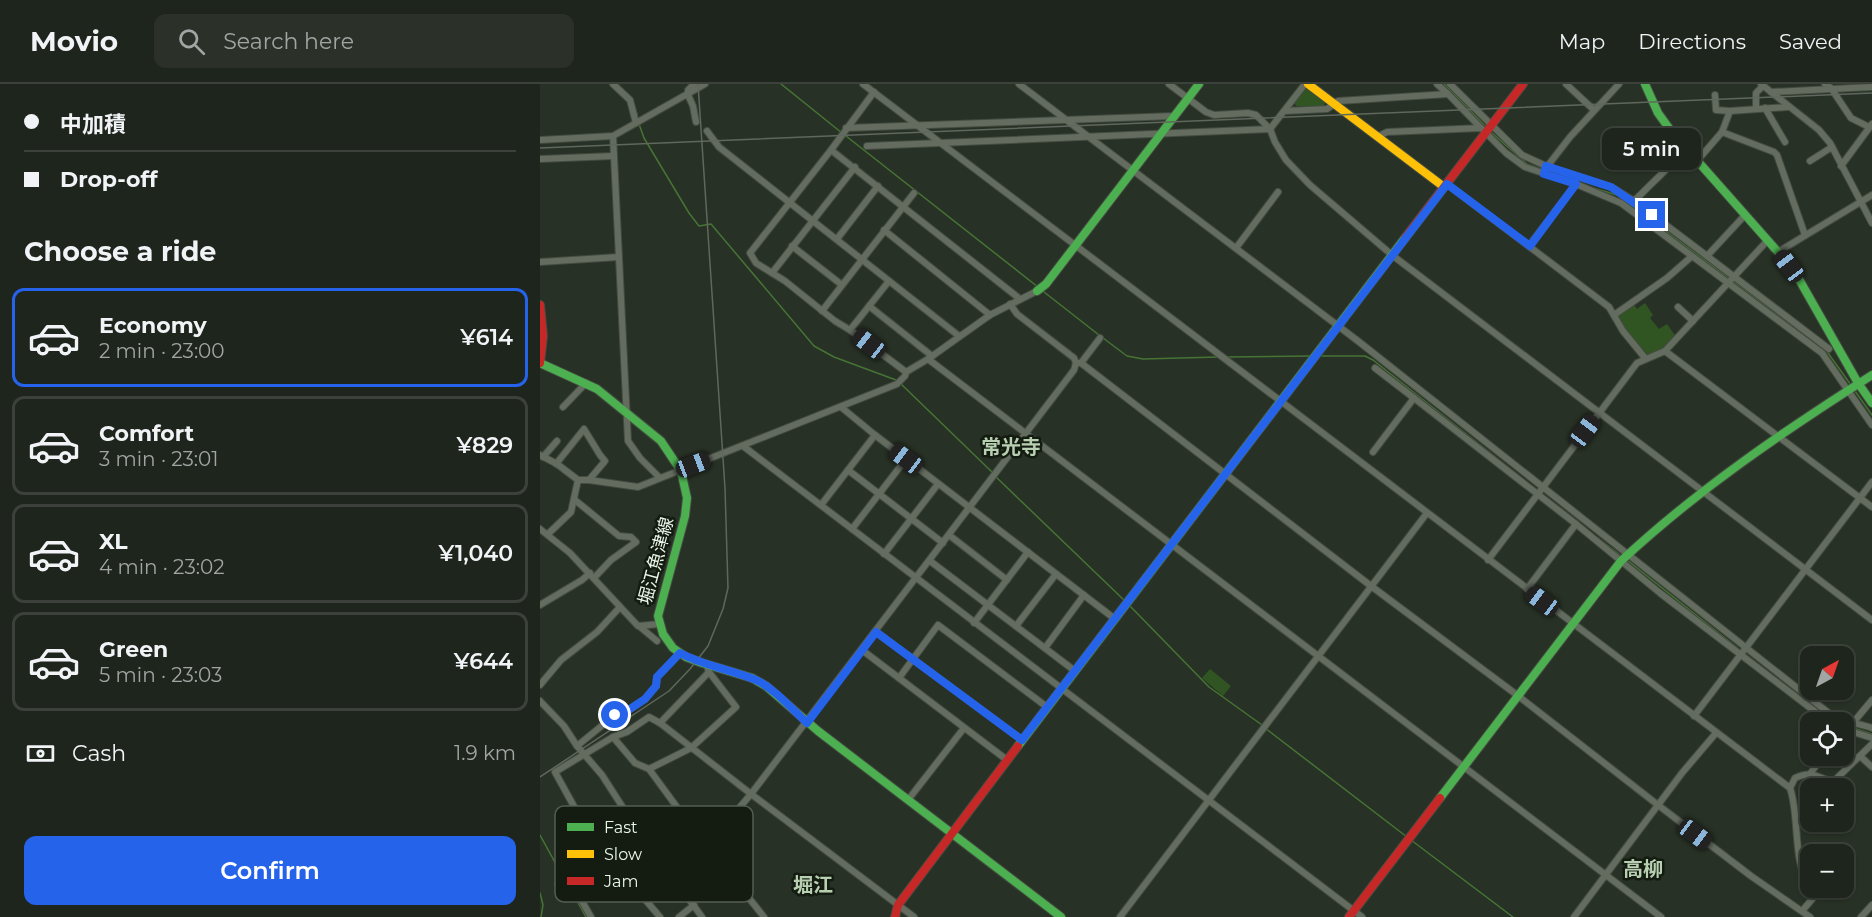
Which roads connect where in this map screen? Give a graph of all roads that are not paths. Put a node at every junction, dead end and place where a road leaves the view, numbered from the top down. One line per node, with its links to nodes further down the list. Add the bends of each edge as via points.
1 (613, 84): 32 (street, via 630,100)
2 (694, 84): 20 (street)
3 (705, 84): 20 (street)
4 (863, 84): 18 (street)
5 (1019, 84): 31 (street)
6 (1169, 84): 22 (street)
7 (1199, 84): 22 (street)
8 (1307, 84): 23 (street); 28 (street)
9 (1437, 84): 19 (street)
10 (1450, 84): 34 (street)
11 (1523, 84): 34 (street)
12 (1566, 84): 27 (street)
13 (1619, 84): 27 (street)
14 (1646, 84): 51 (street, via 1658,113)
15 (1828, 86): 16 (street); 17 (street); 35 (street, via 1851,118)
16 (1766, 87): 24 (street); 26 (street, via 1756,93)
17 (1872, 87)
18 (872, 89): 36 (street); 37 (street)
19 (1448, 94): 23 (street); 40 (street)
20 (688, 95): 32 (street); 33 (street)
21 (1715, 96): 29 (street, via 1716,110)
22 (1187, 98): 30 (street); 38 (street, via 1214,114 1256,115)
23 (1334, 104): 28 (street, via 1327,109); 45 (street)
24 (1789, 106): 25 (street); 50 (street, via 1819,130)
25 (1765, 108): 26 (street); 48 (street)
26 (1756, 109): 29 (street)
27 (1594, 110): 57 (street)
28 (1285, 111): 38 (street)
29 (1730, 111): 41 (street)
30 (1174, 116): 31 (street); 42 (street)
31 (1066, 120): 36 (street); 44 (street)
32 (636, 123): 43 (street)
33 (696, 123)
34 (1491, 125): 40 (street); 57 (street, via 1522,155)
35 (1871, 125): 58 (street)
36 (918, 126): 37 (street); 47 (street)
37 (846, 128): 52 (street)
38 (1270, 129): 42 (street); 84 (street, via 1286,160 1310,185)
39 (707, 131): 70 (street, via 718,147)
40 (1483, 131): 45 (street, via 1387,132); 61 (street, via 1517,162); 64 (street)
41 (1722, 132): 55 (street); 76 (street, via 1777,155)
42 (1159, 135): 44 (street); 60 (street)
43 (613, 136): 46 (street); 53 (street)
44 (1089, 136): 47 (street); 60 (street)
45 (1377, 137): 64 (street)
46 (540, 140)
47 (938, 142): 49 (street); 80 (street)
48 (1785, 142)
49 (867, 146)
50 (1832, 147): 56 (street); 58 (street)
51 (1687, 149): 55 (street); 68 (street)
52 (831, 150): 59 (street); 70 (street)
53 (614, 156): 54 (street); 87 (street)
54 (540, 159)
55 (1697, 161): 72 (street)
56 (1810, 161)
57 (1546, 166): 61 (street); 68 (street, via 1611,187)
58 (1841, 166): 69 (street)
59 (855, 167): 63 (street); 73 (street)
60 (1132, 170): 80 (street); 82 (street)
61 (1544, 174): 62 (street)
62 (1576, 184): 81 (street); 85 (street, via 1621,203)
63 (878, 186): 71 (street); 77 (street)
64 (1445, 186): 81 (street); 84 (street)
65 (1278, 192): 82 (street)
66 (914, 193): 71 (street)
67 (1872, 195): 69 (street)
68 (1634, 201): 86 (street)
69 (1860, 202): 74 (street); 76 (street)
70 (790, 203): 73 (street); 90 (street, via 750,253 756,263)
71 (903, 205): 75 (street); 96 (street)
72 (1745, 215): 78 (street); 86 (street)
73 (813, 221): 77 (street); 79 (street)
74 (1872, 223)
75 (884, 230): 88 (street); 102 (street)
76 (1805, 236): 83 (street)
77 (837, 239): 88 (street)
78 (1768, 240): 83 (street); 91 (street)
79 (792, 246): 90 (street); 94 (street)
80 (1074, 246): 95 (street); 124 (street)
81 (1530, 246): 103 (street, via 1609,307)
82 (1236, 248): 105 (street)
83 (1778, 252): 120 (street, via 1810,296)
84 (1392, 255): 105 (street); 129 (street)
85 (1691, 256): 93 (street); 103 (street)
86 (1707, 256): 91 (street)
87 (619, 257): 89 (street); 128 (street)
88 (861, 259): 92 (street); 94 (street)
89 (540, 261)
90 (772, 273): 101 (street)
91 (1735, 277): 93 (street); 109 (street)
92 (890, 281): 99 (street); 107 (street)
93 (1728, 284): 104 (street); 122 (street, via 1822,353)
94 (842, 285): 101 (street)
95 (1038, 291): 96 (street)
96 (1020, 299): 97 (street)
97 (1010, 304): 102 (street); 114 (street, via 1017,314)
98 (540, 305): 113 (street)
99 (869, 306): 106 (street); 111 (street)
100 (1678, 307): 104 (street)
101 (822, 311): 106 (street)
102 (990, 315): 107 (street)
103 (1614, 315): 112 (street)
104 (1693, 321): 110 (street)
105 (1339, 327): 118 (street); 124 (street)
106 (850, 330): 116 (street)
107 (960, 336): 111 (street)
108 (1100, 338): 114 (street)
109 (1829, 349)
110 (1665, 351): 112 (street); 133 (street)
111 (930, 357): 116 (street); 131 (street)
112 (1645, 358): 129 (street)
113 (540, 363): 119 (street, 堀江魚津線)
114 (1079, 363): 131 (street); 142 (street)
115 (1375, 368): 121 (street)
116 (906, 372): 127 (street, via 897,384)
117 (1872, 375): 120 (street)
118 (1404, 377): 121 (street); 148 (street)
119 (586, 383): 126 (street); 128 (street, 堀江魚津線)
120 (1858, 383): 122 (street); 125 (street)
121 (1397, 385): 123 (street)
122 (1847, 390): 130 (street); 133 (street)
123 (1414, 398): 136 (street); 151 (street)
124 (1281, 403): 142 (street); 157 (street)
125 (1872, 403)
126 (562, 407)
127 (841, 408): 132 (street); 135 (street)
128 (626, 412): 141 (street, 堀江魚津線, via 661,441); 143 (street, via 628,441)
129 (1599, 413): 148 (street); 149 (street)
130 (1872, 425)
131 (1026, 434): 156 (street); 165 (street)
132 (875, 435): 138 (street); 140 (street)
133 (1777, 436): 149 (street); 152 (street)
134 (557, 441): 137 (street)
135 (743, 446): 141 (street); 154 (street)
136 (1373, 452)
137 (541, 456): 139 (street)
138 (906, 459): 147 (street); 150 (street)
139 (556, 464): 144 (street); 145 (street, via 584,429 605,461)
140 (848, 470): 150 (street); 154 (street)
141 (681, 471): 143 (street); 185 (street, 堀江魚津線, via 687,498 685,516 660,605)
142 (1226, 474): 165 (street); 176 (street)
143 (660, 478): 145 (street, via 638,487)
144 (578, 480): 145 (street); 153 (street)
145 (589, 480)
146 (1872, 482): 152 (street)
147 (938, 484): 156 (street); 158 (street)
148 (1543, 487): 151 (street); 168 (street)
149 (1704, 492): 168 (street); 171 (street)
150 (879, 494): 158 (street); 161 (street)
151 (1537, 495): 159 (street); 169 (street)
152 (1860, 497): 155 (street); 171 (street)
153 (575, 500): 162 (street, via 572,512); 173 (street, via 619,536 631,537 636,543)
154 (820, 505): 161 (street)
155 (1872, 507)
156 (970, 508): 163 (street); 166 (street)
157 (1427, 513): 169 (street); 176 (street)
158 (911, 518): 164 (street); 167 (street)
159 (1576, 524): 168 (street); 177 (street)
160 (540, 529): 162 (street)
161 (852, 529): 167 (street)
162 (548, 534): 173 (street)
163 (949, 535): 164 (street); 175 (street)
164 (943, 543): 170 (street)
165 (1172, 545): 182 (street); 196 (street)
166 (1028, 552): 172 (street); 175 (street)
167 (884, 554): 174 (street)
168 (1625, 557): 186 (street); 191 (street); 195 (street)
169 (1488, 560): 177 (street)
170 (930, 561): 174 (street); 180 (street)
171 (1805, 569): 183 (street); 191 (street)
172 (1056, 574): 178 (street); 188 (street)
173 (592, 576): 179 (street); 181 (street)
174 (916, 578): 184 (street); 189 (street)
175 (1007, 579): 180 (street)
176 (1371, 586): 196 (street); 203 (street)
177 (1527, 589): 186 (street)
178 (1084, 596): 182 (street); 192 (street)
179 (540, 605)
180 (988, 605): 184 (street); 188 (street)
181 (620, 607): 187 (street); 201 (street, via 597,632 561,660)
182 (1115, 619): 199 (street)
183 (1872, 620)
184 (974, 623): 202 (street)
185 (659, 624): 187 (street); 194 (street, 堀江魚津線)
186 (1573, 624): 203 (street); 209 (street)
187 (638, 626): 190 (street)
188 (1016, 626): 192 (street)
189 (876, 632): 193 (street); 197 (street)
190 (657, 641)
191 (1746, 647): 195 (street); 208 (street)
192 (1045, 648): 199 (street)
193 (862, 650): 200 (street); 212 (street)
194 (680, 653): 198 (street, 堀江魚津線); 222 (street, via 657,677 656,686 645,699 615,715)
195 (1740, 655): 207 (street); 209 (street)
196 (1319, 657): 228 (street); 235 (street)
197 (913, 659): 200 (street); 206 (street, via 938,625); 220 (street)
198 (708, 669): 211 (street); 212 (street, 堀江魚津線, via 742,675 766,685); 223 (street, via 736,707)
199 (1075, 671): 202 (street)
200 (899, 678): 214 (street)
201 (540, 685)
202 (1061, 689): 206 (street); 235 (street)
203 (1517, 695): 228 (street); 236 (street)
204 (1872, 700): 210 (street)
205 (540, 702): 222 (street)
206 (1047, 707): 220 (street)
207 (1815, 712)
208 (1827, 712)
209 (1694, 716): 217 (street)
210 (1854, 722)
211 (660, 723): 218 (street, via 649,717); 223 (street)
212 (807, 723): 233 (street); 234 (street, 堀江魚津線)
213 (1854, 727): 215 (street)
214 (964, 728): 226 (street); 234 (street)
215 (1872, 728)
216 (1854, 729): 219 (street)
217 (1716, 733): 232 (street); 236 (street)
218 (613, 737): 224 (street); 230 (street, via 635,763)
219 (1872, 738)
220 (1022, 740): 226 (street)
221 (1872, 744): 225 (street)
222 (577, 746): 224 (street)
223 (691, 748): 230 (street); 233 (street)
224 (584, 754): 237 (street, via 555,772); 238 (street)
225 (1860, 756): 229 (street); 231 (street, via 1834,781)
226 (1007, 760): 241 (street)
227 (1816, 766): 231 (street)
228 (1465, 767): 243 (street); 253 (street)
229 (1872, 767)
230 (649, 769): 239 (street)
231 (1810, 774): 232 (street, via 1795,778)
232 (1790, 788): 242 (street)
233 (751, 794): 240 (street); 250 (street)
234 (908, 800): 241 (street, 堀江魚津線)
235 (1208, 800): 253 (street); 262 (street)
236 (1658, 805): 243 (street); 252 (street)
237 (574, 806)
238 (622, 806)
239 (676, 806)
240 (741, 806)
241 (952, 833): 250 (street); 261 (street, 堀江魚津線)
242 (1800, 852)
243 (1606, 875): 264 (street); 265 (street)
244 (1813, 898): 252 (street)
245 (582, 902): 254 (street)
246 (647, 902): 255 (street)
247 (692, 902): 249 (street)
248 (752, 902): 258 (street)
249 (694, 905): 256 (street); 257 (street)
250 (898, 905): 259 (street); 260 (street)
251 (1872, 905): 267 (street)
252 (1802, 911): 266 (street)
253 (1351, 914): 263 (street)
254 (591, 917)
255 (660, 917)
256 (680, 917)
257 (702, 917)
258 (764, 917)
259 (895, 917)
260 (914, 917)
261 (1061, 917)
262 (1120, 917)
263 (1362, 917)
264 (1574, 917)
265 (1661, 917)
266 (1810, 917)
267 (1861, 917)

